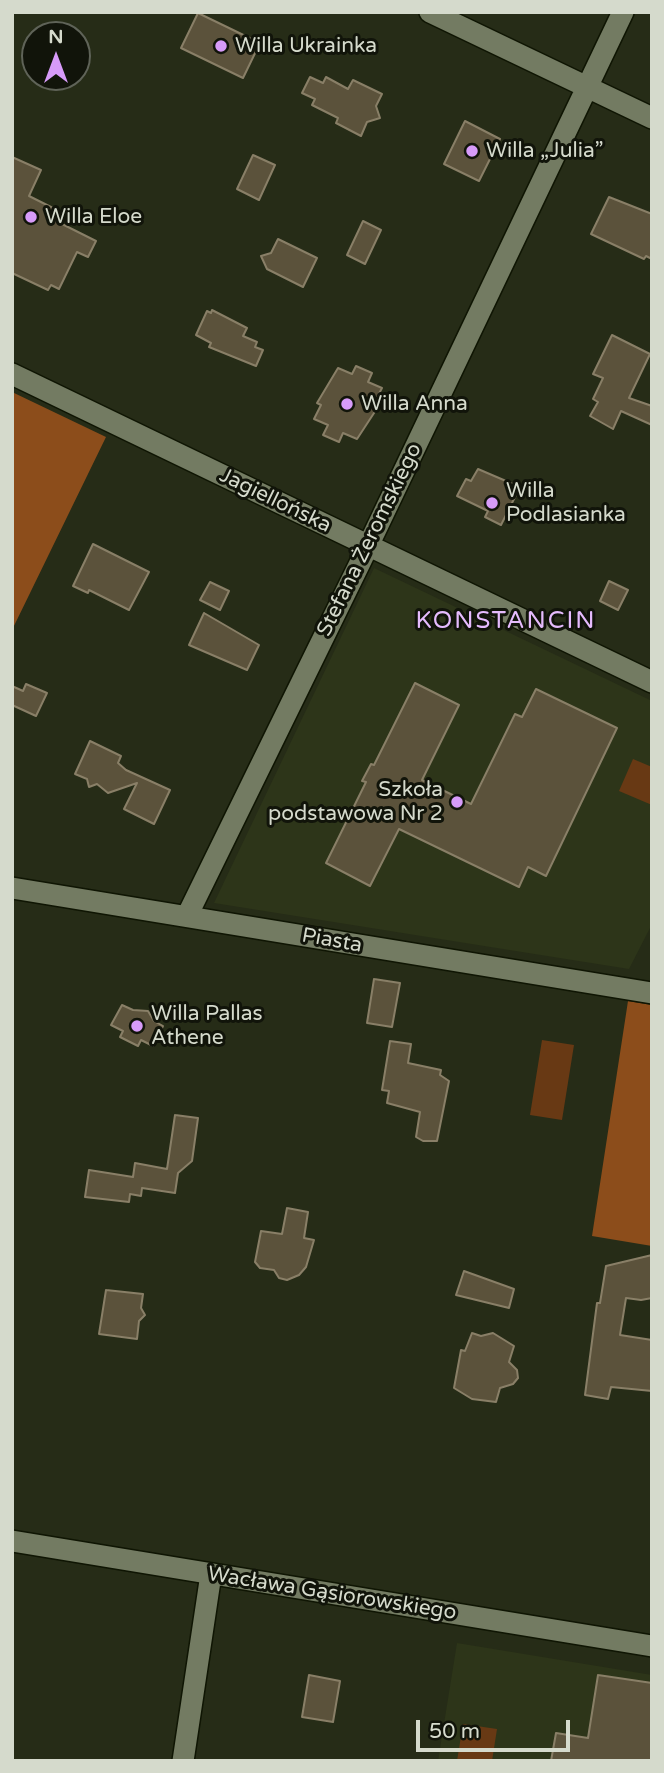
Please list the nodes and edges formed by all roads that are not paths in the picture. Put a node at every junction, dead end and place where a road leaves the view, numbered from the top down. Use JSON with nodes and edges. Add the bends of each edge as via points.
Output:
{"nodes":[{"id":1,"x":430,"y":12,"type":"edge"},
{"id":2,"x":623,"y":12,"type":"edge"},
{"id":3,"x":587,"y":87,"type":"junction"},
{"id":4,"x":652,"y":118,"type":"edge"},
{"id":5,"x":12,"y":374,"type":"edge"},
{"id":6,"x":368,"y":547,"type":"junction"},
{"id":7,"x":652,"y":682,"type":"edge"},
{"id":8,"x":12,"y":888,"type":"edge"},
{"id":9,"x":187,"y":916,"type":"junction"},
{"id":10,"x":652,"y":993,"type":"edge"},
{"id":11,"x":12,"y":1541,"type":"edge"},
{"id":12,"x":211,"y":1574,"type":"junction"},
{"id":13,"x":652,"y":1646,"type":"edge"},
{"id":14,"x":183,"y":1761,"type":"edge"}],
"edges":[{"from":1,"to":3,"type":"street"},
{"from":2,"to":3,"type":"street","name":"Stefana Żeromskiego"},
{"from":3,"to":4,"type":"street"},
{"from":3,"to":6,"type":"street","name":"Stefana Żeromskiego"},
{"from":5,"to":6,"type":"street","name":"Jagiellońska"},
{"from":6,"to":7,"type":"street","name":"Jagiellońska"},
{"from":6,"to":9,"type":"street","name":"Stefana Żeromskiego"},
{"from":8,"to":9,"type":"street","name":"Piasta"},
{"from":9,"to":10,"type":"street","name":"Piasta"},
{"from":11,"to":12,"type":"street","name":"Wacława Gąsiorowskiego"},
{"from":12,"to":13,"type":"street","name":"Wacława Gąsiorowskiego"},
{"from":12,"to":14,"type":"street"}]}
